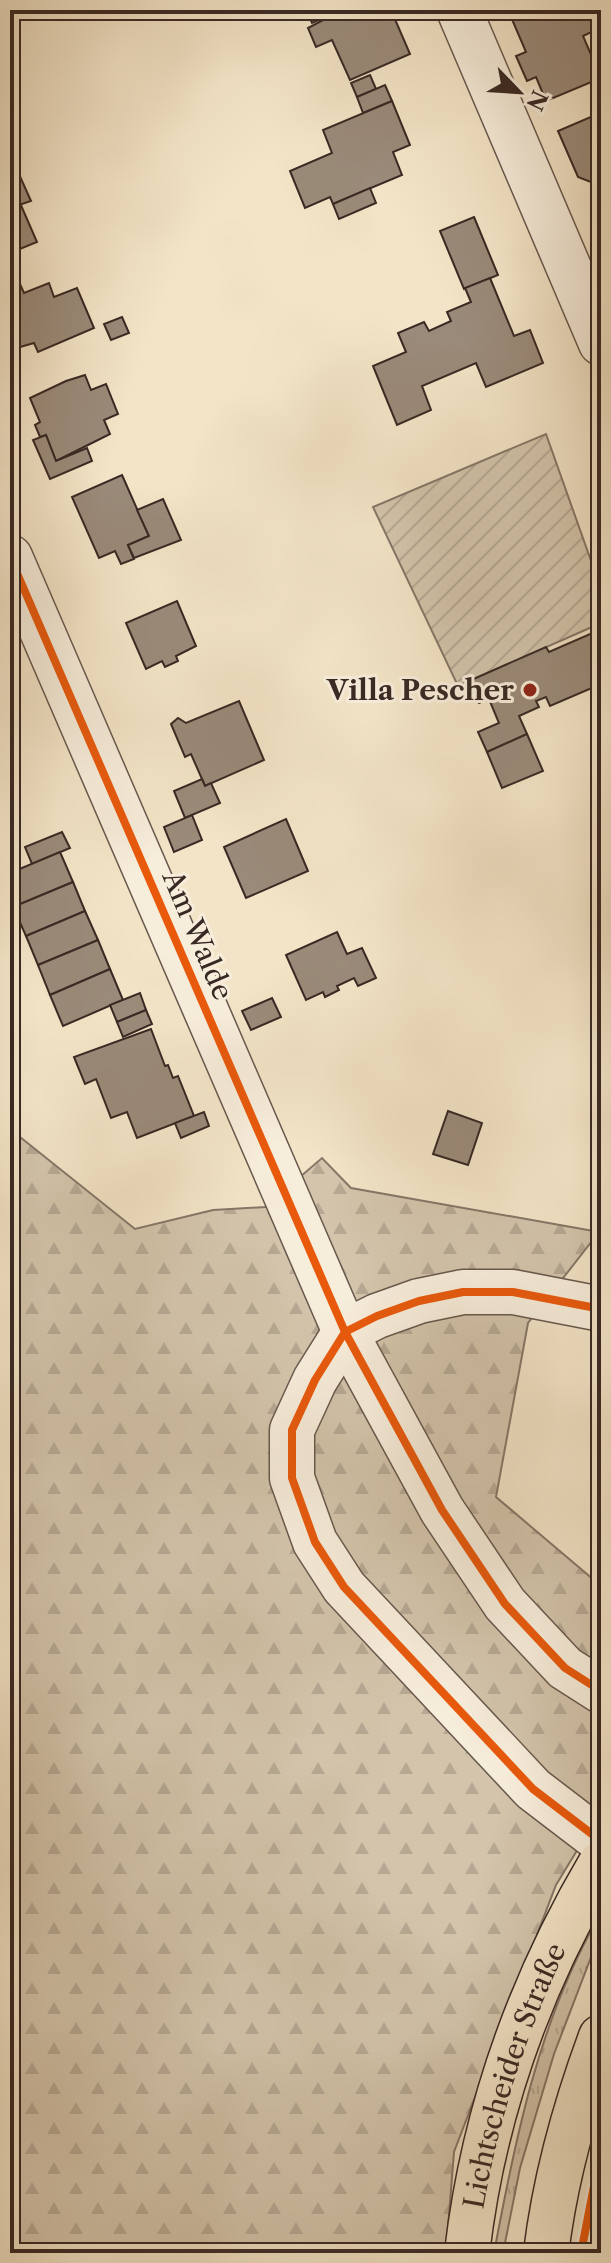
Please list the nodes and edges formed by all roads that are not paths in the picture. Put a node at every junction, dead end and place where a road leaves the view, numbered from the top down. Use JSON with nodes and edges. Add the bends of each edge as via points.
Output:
{"nodes":[{"id":1,"x":459,"y":10,"type":"edge"},
{"id":2,"x":601,"y":343,"type":"edge"},
{"id":3,"x":10,"y":557,"type":"edge"},
{"id":4,"x":601,"y":1309,"type":"edge"},
{"id":5,"x":345,"y":1332,"type":"junction"},
{"id":6,"x":601,"y":1691,"type":"edge"},
{"id":7,"x":601,"y":1841,"type":"edge"},
{"id":8,"x":601,"y":1863,"type":"edge"},
{"id":9,"x":601,"y":2037,"type":"edge"},
{"id":10,"x":467,"y":2253,"type":"edge"},
{"id":11,"x":546,"y":2253,"type":"edge"}],
"edges":[{"from":1,"to":2,"type":"street"},
{"from":3,"to":5,"type":"street","name":"Am Walde"},
{"from":4,"to":5,"type":"street","via":[[513,1292],[463,1292],[419,1301]]},
{"from":5,"to":6,"type":"street","name":"Am Walde","via":[[442,1510],[505,1604],[565,1668]]},
{"from":5,"to":7,"type":"street","via":[[292,1430],[292,1478],[315,1542],[344,1587],[533,1789]]},
{"from":8,"to":10,"type":"main road","name":"Lichtscheider Straße","via":[[544,1973],[515,2045],[486,2139]]},
{"from":9,"to":11,"type":"main road","via":[[561,2167]]}]}
